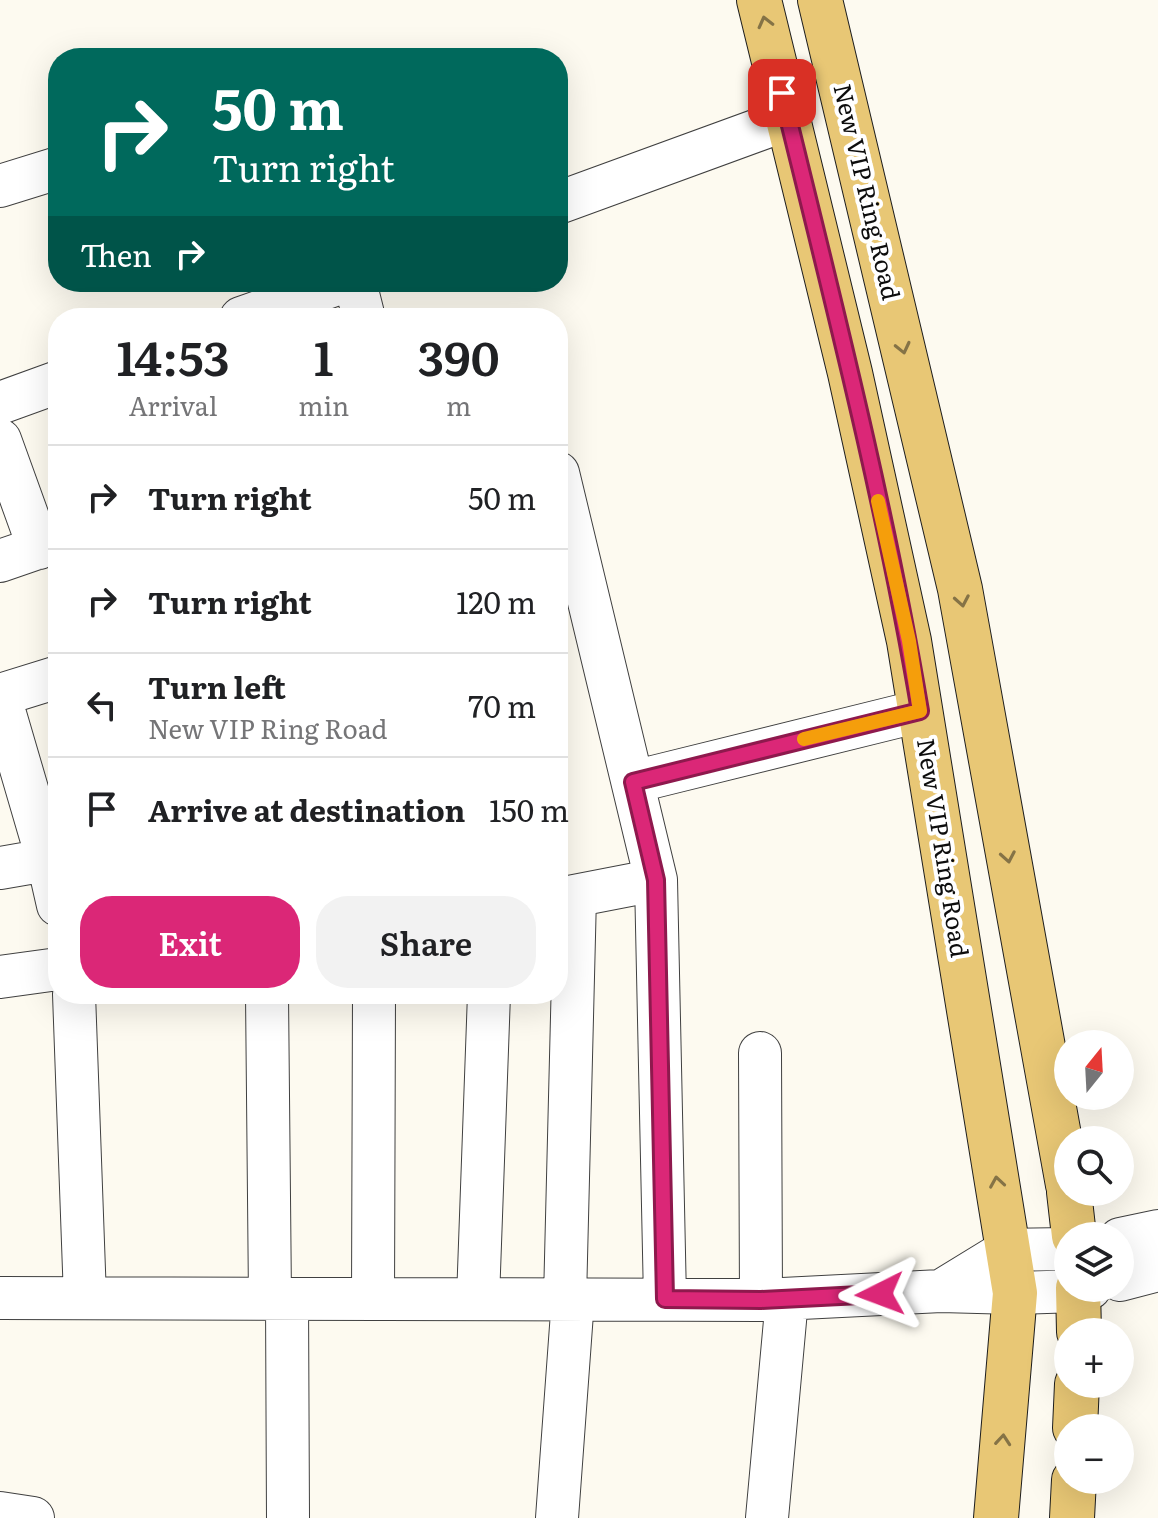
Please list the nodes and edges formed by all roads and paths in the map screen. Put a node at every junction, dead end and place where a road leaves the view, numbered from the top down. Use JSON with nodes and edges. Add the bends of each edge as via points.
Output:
{"nodes":[{"id":1,"x":759,"y":0,"type":"edge"},
{"id":2,"x":820,"y":0,"type":"edge"},
{"id":3,"x":788,"y":119,"type":"junction"},
{"id":4,"x":48,"y":171,"type":"edge"},
{"id":5,"x":0,"y":186,"type":"edge"},
{"id":6,"x":568,"y":199,"type":"edge"},
{"id":7,"x":315,"y":292,"type":"edge"},
{"id":8,"x":269,"y":308,"type":"edge"},
{"id":9,"x":48,"y":386,"type":"edge"},
{"id":10,"x":0,"y":403,"type":"edge"},
{"id":11,"x":0,"y":440,"type":"edge"},
{"id":12,"x":568,"y":514,"type":"edge"},
{"id":13,"x":48,"y":543,"type":"edge"},
{"id":14,"x":48,"y":545,"type":"edge"},
{"id":15,"x":0,"y":561,"type":"edge"},
{"id":16,"x":48,"y":680,"type":"edge"},
{"id":17,"x":0,"y":696,"type":"edge"},
{"id":18,"x":920,"y":711,"type":"junction"},
{"id":19,"x":633,"y":782,"type":"junction"},
{"id":20,"x":48,"y":844,"type":"edge"},
{"id":21,"x":48,"y":860,"type":"edge"},
{"id":22,"x":0,"y":868,"type":"edge"},
{"id":23,"x":656,"y":880,"type":"junction"},
{"id":24,"x":568,"y":897,"type":"edge"},
{"id":25,"x":48,"y":970,"type":"edge"},
{"id":26,"x":0,"y":977,"type":"edge"},
{"id":27,"x":74,"y":1004,"type":"edge"},
{"id":28,"x":267,"y":1004,"type":"edge"},
{"id":29,"x":374,"y":1004,"type":"edge"},
{"id":30,"x":489,"y":1004,"type":"edge"},
{"id":31,"x":567,"y":1004,"type":"edge"},
{"id":32,"x":760,"y":1053,"type":"dead end"},
{"id":33,"x":1057,"y":1126,"type":"edge"},
{"id":34,"x":1158,"y":1231,"type":"edge"},
{"id":35,"x":1134,"y":1236,"type":"edge"},
{"id":36,"x":1054,"y":1249,"type":"edge"},
{"id":37,"x":1008,"y":1250,"type":"junction"},
{"id":38,"x":1158,"y":1270,"type":"edge"},
{"id":39,"x":1134,"y":1276,"type":"edge"},
{"id":40,"x":941,"y":1291,"type":"junction"},
{"id":41,"x":1015,"y":1293,"type":"junction"},
{"id":42,"x":1054,"y":1297,"type":"edge"},
{"id":43,"x":0,"y":1298,"type":"edge"},
{"id":44,"x":85,"y":1298,"type":"junction"},
{"id":45,"x":279,"y":1299,"type":"junction"},
{"id":46,"x":373,"y":1299,"type":"junction"},
{"id":47,"x":478,"y":1299,"type":"junction"},
{"id":48,"x":569,"y":1299,"type":"junction"},
{"id":49,"x":665,"y":1299,"type":"junction"},
{"id":50,"x":774,"y":1299,"type":"junction"},
{"id":51,"x":1073,"y":1494,"type":"edge"},
{"id":52,"x":0,"y":1513,"type":"edge"},
{"id":53,"x":33,"y":1518,"type":"edge"},
{"id":54,"x":288,"y":1518,"type":"edge"},
{"id":55,"x":557,"y":1518,"type":"edge"},
{"id":56,"x":767,"y":1518,"type":"edge"},
{"id":57,"x":996,"y":1518,"type":"edge"},
{"id":58,"x":1072,"y":1518,"type":"edge"}],
"edges":[{"from":3,"to":1,"type":"main road","name":"New VIP Ring Road","one_way":true},
{"from":2,"to":33,"type":"main road","name":"New VIP Ring Road","one_way":true,"via":[[960,589]]},
{"from":3,"to":6,"type":"street"},
{"from":3,"to":18,"type":"main road","name":"New VIP Ring Road","via":[[850,373]]},
{"from":4,"to":5,"type":"street"},
{"from":7,"to":8,"type":"street"},
{"from":9,"to":10,"type":"street"},
{"from":11,"to":13,"type":"street"},
{"from":12,"to":19,"type":"street"},
{"from":14,"to":15,"type":"street"},
{"from":16,"to":17,"type":"street"},
{"from":17,"to":20,"type":"street"},
{"from":18,"to":19,"type":"street"},
{"from":37,"to":18,"type":"main road","name":"New VIP Ring Road","one_way":true},
{"from":19,"to":23,"type":"street"},
{"from":21,"to":22,"type":"street"},
{"from":23,"to":24,"type":"street"},
{"from":23,"to":49,"type":"street"},
{"from":25,"to":26,"type":"street"},
{"from":27,"to":44,"type":"street"},
{"from":28,"to":45,"type":"street"},
{"from":29,"to":46,"type":"street"},
{"from":30,"to":47,"type":"street"},
{"from":31,"to":48,"type":"street"},
{"from":32,"to":50,"type":"street"},
{"from":34,"to":35,"type":"street"},
{"from":36,"to":37,"type":"street"},
{"from":37,"to":40,"type":"street"},
{"from":37,"to":41,"type":"main road","name":"New VIP Ring Road"},
{"from":38,"to":39,"type":"street"},
{"from":40,"to":41,"type":"street"},
{"from":40,"to":50,"type":"street"},
{"from":41,"to":42,"type":"street"},
{"from":57,"to":41,"type":"main road","name":"New VIP Ring Road","one_way":true},
{"from":43,"to":44,"type":"street"},
{"from":44,"to":45,"type":"street"},
{"from":45,"to":46,"type":"street"},
{"from":45,"to":54,"type":"street"},
{"from":46,"to":47,"type":"street"},
{"from":47,"to":48,"type":"street"},
{"from":48,"to":49,"type":"street"},
{"from":48,"to":55,"type":"street"},
{"from":49,"to":50,"type":"street"},
{"from":50,"to":56,"type":"street"},
{"from":51,"to":58,"type":"main road"},
{"from":52,"to":53,"type":"street"}]}
